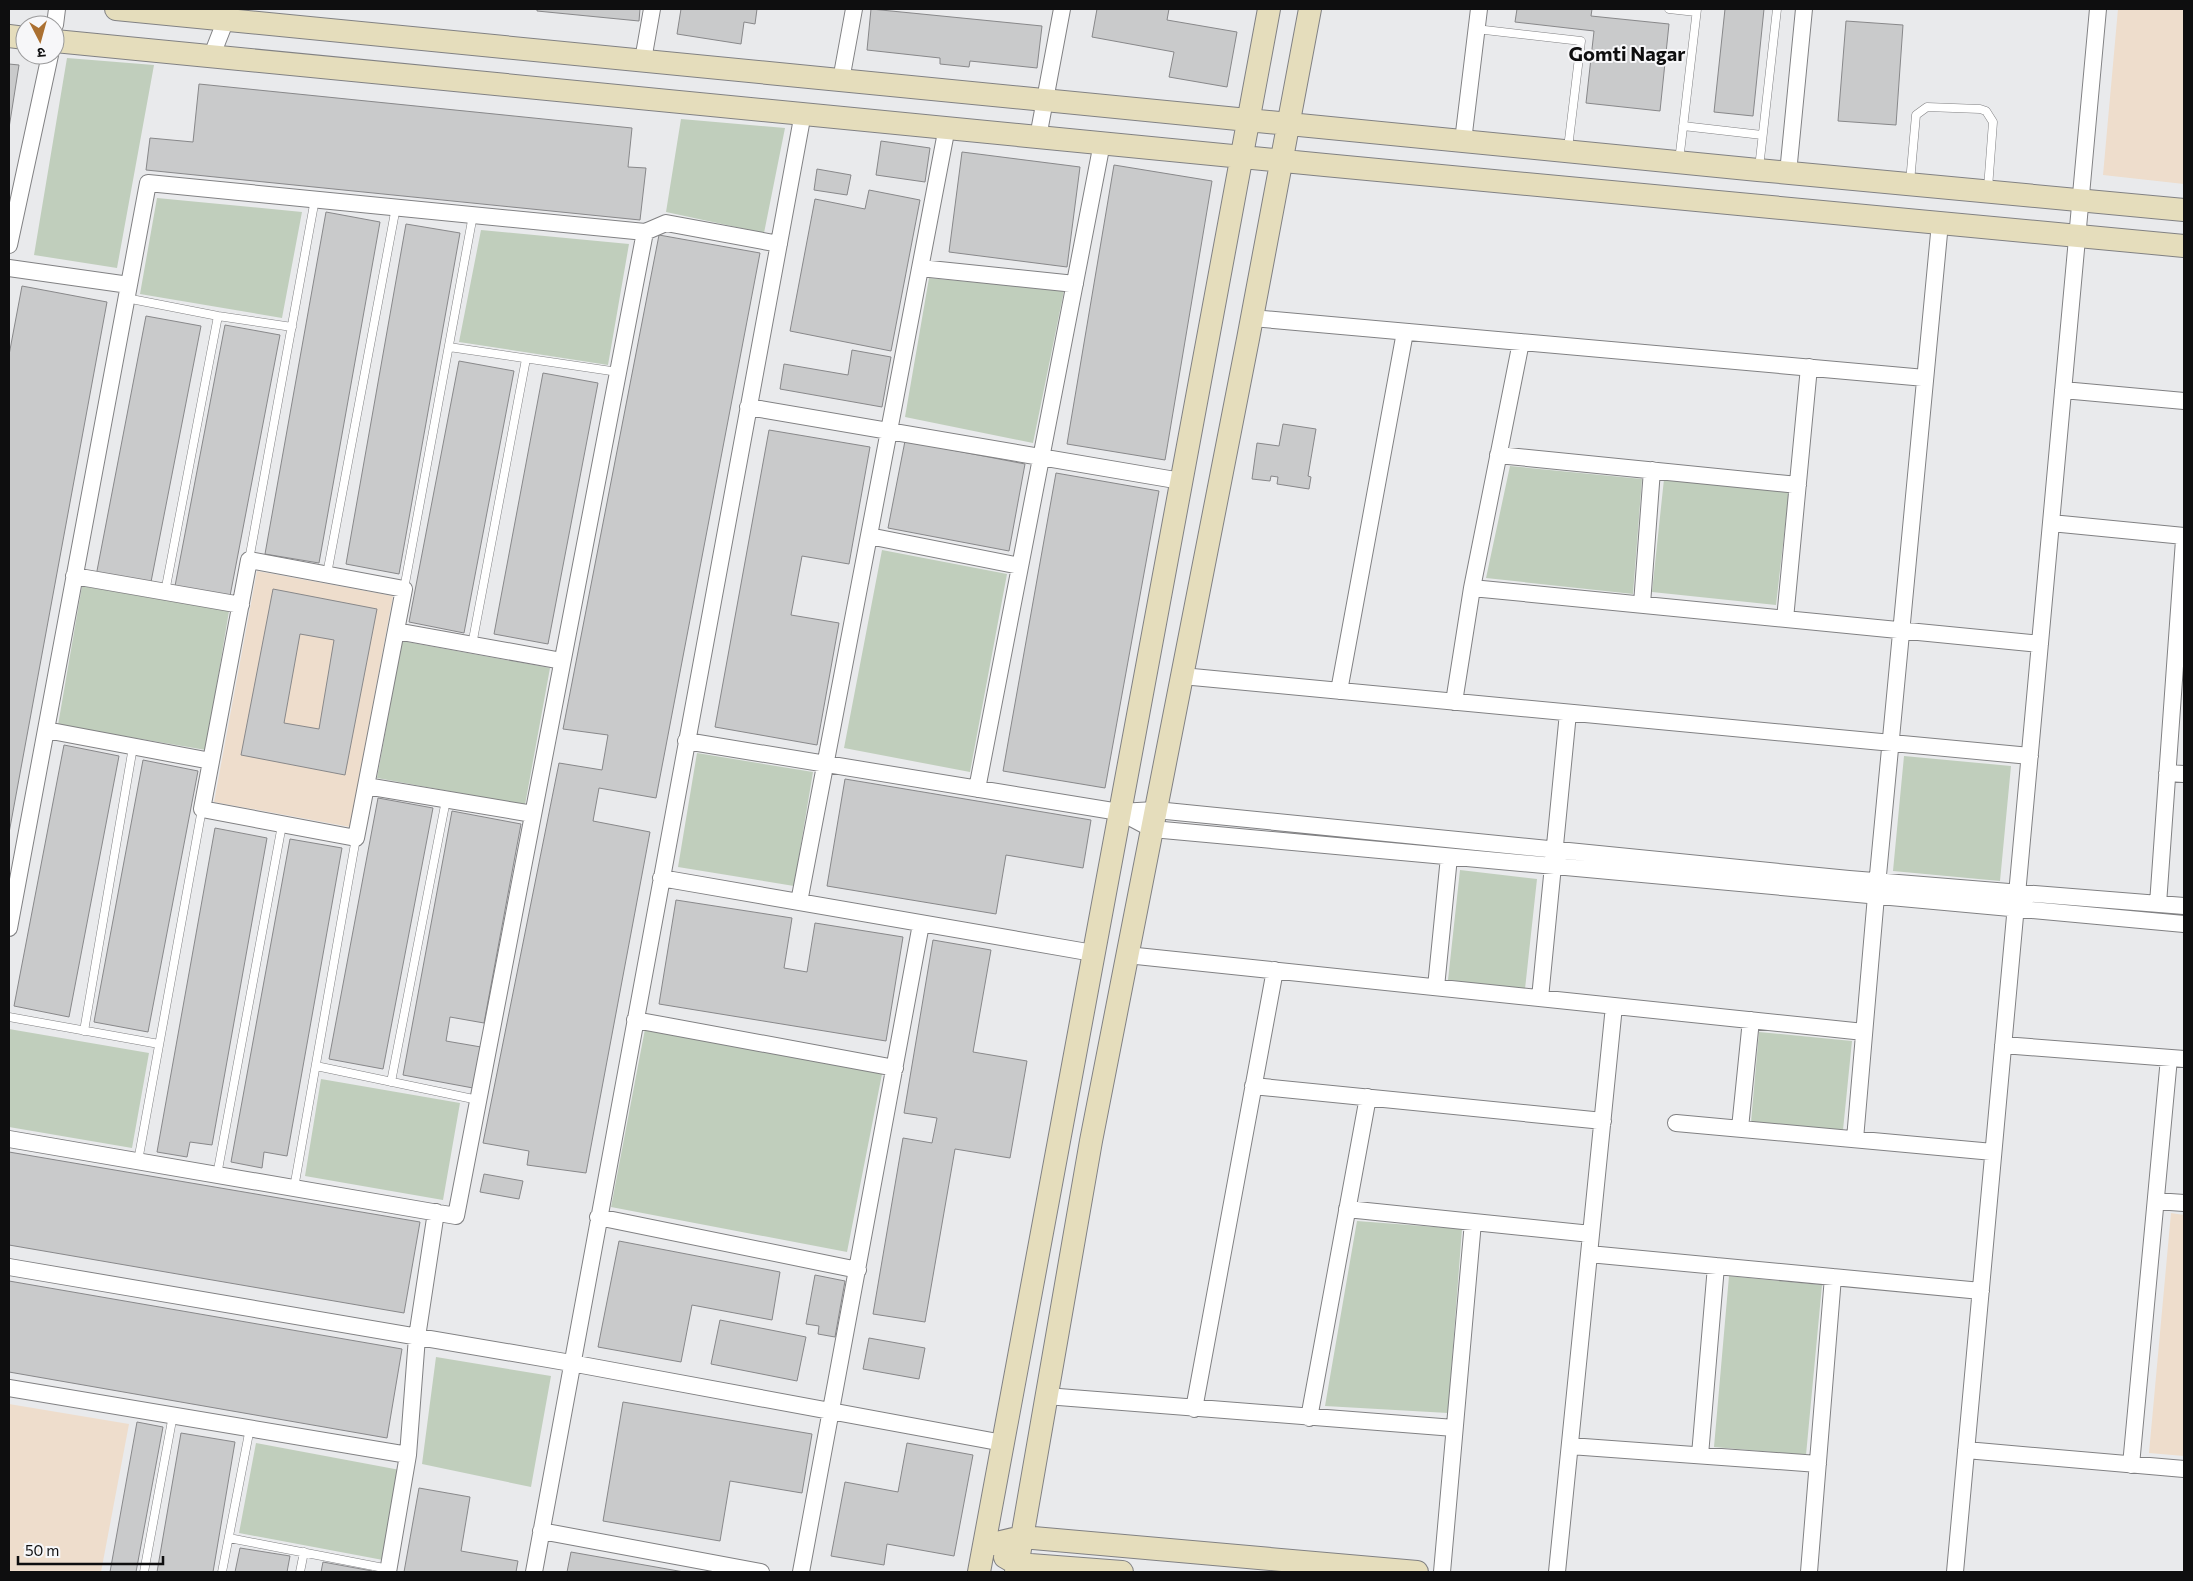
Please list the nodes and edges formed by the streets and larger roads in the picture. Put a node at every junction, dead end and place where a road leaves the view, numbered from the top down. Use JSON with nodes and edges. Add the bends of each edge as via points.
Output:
{"nodes":[{"id":1,"x":116,"y":9,"type":"edge"},
{"id":2,"x":652,"y":9,"type":"edge"},
{"id":3,"x":854,"y":9,"type":"edge"},
{"id":4,"x":1062,"y":9,"type":"edge"},
{"id":5,"x":1269,"y":9,"type":"edge"},
{"id":6,"x":1310,"y":9,"type":"edge"},
{"id":7,"x":1479,"y":9,"type":"edge"},
{"id":8,"x":1804,"y":9,"type":"edge"},
{"id":9,"x":2098,"y":9,"type":"edge"},
{"id":10,"x":218,"y":14,"type":"edge"},
{"id":11,"x":65,"y":42,"type":"edge"},
{"id":12,"x":212,"y":55,"type":"junction"},
{"id":13,"x":643,"y":60,"type":"junction"},
{"id":14,"x":48,"y":65,"type":"edge"},
{"id":15,"x":841,"y":80,"type":"junction"},
{"id":16,"x":1045,"y":100,"type":"junction"},
{"id":17,"x":803,"y":113,"type":"junction"},
{"id":18,"x":1248,"y":120,"type":"junction"},
{"id":19,"x":1289,"y":124,"type":"junction"},
{"id":20,"x":947,"y":127,"type":"junction"},
{"id":21,"x":1038,"y":136,"type":"junction"},
{"id":22,"x":1463,"y":141,"type":"junction"},
{"id":23,"x":1102,"y":143,"type":"junction"},
{"id":24,"x":1242,"y":157,"type":"junction"},
{"id":25,"x":1282,"y":161,"type":"junction"},
{"id":26,"x":1788,"y":173,"type":"junction"},
{"id":27,"x":2081,"y":200,"type":"junction"},
{"id":28,"x":2184,"y":210,"type":"edge"},
{"id":29,"x":1940,"y":223,"type":"junction"},
{"id":30,"x":645,"y":232,"type":"junction"},
{"id":31,"x":2077,"y":236,"type":"junction"},
{"id":32,"x":779,"y":244,"type":"junction"},
{"id":33,"x":9,"y":245,"type":"edge"},
{"id":34,"x":2184,"y":246,"type":"edge"},
{"id":35,"x":9,"y":268,"type":"edge"},
{"id":36,"x":920,"y":268,"type":"junction"},
{"id":37,"x":1075,"y":284,"type":"junction"},
{"id":38,"x":127,"y":292,"type":"junction"},
{"id":39,"x":1252,"y":318,"type":"junction"},
{"id":40,"x":1405,"y":332,"type":"junction"},
{"id":41,"x":1521,"y":342,"type":"junction"},
{"id":42,"x":1809,"y":367,"type":"junction"},
{"id":43,"x":1925,"y":378,"type":"junction"},
{"id":44,"x":2063,"y":390,"type":"junction"},
{"id":45,"x":2184,"y":402,"type":"edge"},
{"id":46,"x":748,"y":407,"type":"junction"},
{"id":47,"x":889,"y":431,"type":"junction"},
{"id":48,"x":1498,"y":455,"type":"junction"},
{"id":49,"x":1041,"y":457,"type":"junction"},
{"id":50,"x":1652,"y":470,"type":"junction"},
{"id":51,"x":1180,"y":480,"type":"junction"},
{"id":52,"x":1798,"y":485,"type":"junction"},
{"id":53,"x":2051,"y":523,"type":"junction"},
{"id":54,"x":869,"y":536,"type":"junction"},
{"id":55,"x":2184,"y":538,"type":"edge"},
{"id":56,"x":1020,"y":566,"type":"junction"},
{"id":57,"x":74,"y":576,"type":"junction"},
{"id":58,"x":1472,"y":588,"type":"junction"},
{"id":59,"x":1642,"y":604,"type":"junction"},
{"id":60,"x":241,"y":605,"type":"junction"},
{"id":61,"x":1785,"y":619,"type":"junction"},
{"id":62,"x":1901,"y":630,"type":"junction"},
{"id":63,"x":396,"y":631,"type":"junction"},
{"id":64,"x":2040,"y":644,"type":"junction"},
{"id":65,"x":562,"y":661,"type":"junction"},
{"id":66,"x":1182,"y":676,"type":"junction"},
{"id":67,"x":1339,"y":691,"type":"junction"},
{"id":68,"x":1454,"y":702,"type":"junction"},
{"id":69,"x":1568,"y":713,"type":"junction"},
{"id":70,"x":46,"y":730,"type":"junction"},
{"id":71,"x":686,"y":741,"type":"junction"},
{"id":72,"x":1891,"y":743,"type":"junction"},
{"id":73,"x":2030,"y":756,"type":"junction"},
{"id":74,"x":211,"y":761,"type":"junction"},
{"id":75,"x":825,"y":764,"type":"junction"},
{"id":76,"x":2168,"y":773,"type":"junction"},
{"id":77,"x":2184,"y":774,"type":"edge"},
{"id":78,"x":366,"y":786,"type":"junction"},
{"id":79,"x":977,"y":789,"type":"junction"},
{"id":80,"x":1119,"y":812,"type":"junction"},
{"id":81,"x":533,"y":814,"type":"junction"},
{"id":82,"x":1154,"y":820,"type":"junction"},
{"id":83,"x":1449,"y":857,"type":"junction"},
{"id":84,"x":1552,"y":858,"type":"junction"},
{"id":85,"x":661,"y":878,"type":"junction"},
{"id":86,"x":1876,"y":888,"type":"junction"},
{"id":87,"x":2016,"y":900,"type":"junction"},
{"id":88,"x":799,"y":902,"type":"junction"},
{"id":89,"x":2158,"y":904,"type":"junction"},
{"id":90,"x":2184,"y":906,"type":"edge"},
{"id":91,"x":921,"y":924,"type":"junction"},
{"id":92,"x":2184,"y":924,"type":"edge"},
{"id":93,"x":9,"y":928,"type":"edge"},
{"id":94,"x":1093,"y":953,"type":"junction"},
{"id":95,"x":1127,"y":955,"type":"junction"},
{"id":96,"x":1275,"y":970,"type":"junction"},
{"id":97,"x":1436,"y":987,"type":"junction"},
{"id":98,"x":1540,"y":998,"type":"junction"},
{"id":99,"x":1614,"y":1006,"type":"junction"},
{"id":100,"x":635,"y":1020,"type":"junction"},
{"id":101,"x":1751,"y":1020,"type":"junction"},
{"id":102,"x":1864,"y":1032,"type":"junction"},
{"id":103,"x":2003,"y":1045,"type":"junction"},
{"id":104,"x":2177,"y":1058,"type":"edge"},
{"id":105,"x":894,"y":1068,"type":"junction"},
{"id":106,"x":1253,"y":1086,"type":"junction"},
{"id":107,"x":1368,"y":1097,"type":"junction"},
{"id":108,"x":1602,"y":1121,"type":"junction"},
{"id":109,"x":1676,"y":1123,"type":"dead end"},
{"id":110,"x":1740,"y":1128,"type":"junction"},
{"id":111,"x":9,"y":1139,"type":"edge"},
{"id":112,"x":1855,"y":1139,"type":"junction"},
{"id":113,"x":1993,"y":1152,"type":"junction"},
{"id":114,"x":2156,"y":1201,"type":"junction"},
{"id":115,"x":2184,"y":1203,"type":"edge"},
{"id":116,"x":1347,"y":1209,"type":"junction"},
{"id":117,"x":436,"y":1212,"type":"junction"},
{"id":118,"x":598,"y":1217,"type":"junction"},
{"id":119,"x":1473,"y":1222,"type":"junction"},
{"id":120,"x":1591,"y":1234,"type":"junction"},
{"id":121,"x":1589,"y":1254,"type":"junction"},
{"id":122,"x":1716,"y":1266,"type":"junction"},
{"id":123,"x":9,"y":1267,"type":"edge"},
{"id":124,"x":858,"y":1270,"type":"junction"},
{"id":125,"x":1833,"y":1277,"type":"junction"},
{"id":126,"x":1981,"y":1291,"type":"junction"},
{"id":127,"x":417,"y":1337,"type":"junction"},
{"id":128,"x":571,"y":1363,"type":"junction"},
{"id":129,"x":9,"y":1388,"type":"edge"},
{"id":130,"x":1046,"y":1396,"type":"junction"},
{"id":131,"x":1194,"y":1409,"type":"junction"},
{"id":132,"x":832,"y":1411,"type":"junction"},
{"id":133,"x":1309,"y":1418,"type":"junction"},
{"id":134,"x":1454,"y":1428,"type":"junction"},
{"id":135,"x":1003,"y":1443,"type":"junction"},
{"id":136,"x":1570,"y":1446,"type":"junction"},
{"id":137,"x":1966,"y":1450,"type":"junction"},
{"id":138,"x":408,"y":1455,"type":"junction"},
{"id":139,"x":1700,"y":1456,"type":"junction"},
{"id":140,"x":1818,"y":1464,"type":"junction"},
{"id":141,"x":2131,"y":1465,"type":"junction"},
{"id":142,"x":2184,"y":1469,"type":"edge"},
{"id":143,"x":541,"y":1531,"type":"junction"},
{"id":144,"x":1022,"y":1537,"type":"junction"},
{"id":145,"x":984,"y":1546,"type":"junction"},
{"id":146,"x":706,"y":1567,"type":"edge"},
{"id":147,"x":1016,"y":1568,"type":"edge"},
{"id":148,"x":388,"y":1570,"type":"edge"},
{"id":149,"x":534,"y":1572,"type":"edge"},
{"id":150,"x":761,"y":1572,"type":"edge"},
{"id":151,"x":801,"y":1572,"type":"edge"},
{"id":152,"x":979,"y":1572,"type":"edge"},
{"id":153,"x":1122,"y":1572,"type":"edge"},
{"id":154,"x":1417,"y":1572,"type":"edge"},
{"id":155,"x":1442,"y":1572,"type":"edge"},
{"id":156,"x":1557,"y":1572,"type":"edge"},
{"id":157,"x":1809,"y":1572,"type":"edge"},
{"id":158,"x":1955,"y":1572,"type":"edge"}],
"edges":[{"from":1,"to":10,"type":"street"},
{"from":2,"to":13,"type":"street"},
{"from":3,"to":15,"type":"street"},
{"from":4,"to":16,"type":"street"},
{"from":5,"to":18,"type":"street"},
{"from":6,"to":19,"type":"street"},
{"from":7,"to":22,"type":"street"},
{"from":8,"to":26,"type":"street"},
{"from":9,"to":27,"type":"street"},
{"from":10,"to":12,"type":"street"},
{"from":10,"to":13,"type":"street"},
{"from":11,"to":12,"type":"street"},
{"from":12,"to":17,"type":"street"},
{"from":13,"to":15,"type":"street"},
{"from":14,"to":33,"type":"street"},
{"from":15,"to":16,"type":"street"},
{"from":16,"to":18,"type":"street"},
{"from":16,"to":21,"type":"street"},
{"from":17,"to":20,"type":"street"},
{"from":17,"to":32,"type":"street"},
{"from":18,"to":19,"type":"street"},
{"from":18,"to":24,"type":"street"},
{"from":19,"to":22,"type":"street"},
{"from":19,"to":25,"type":"street"},
{"from":20,"to":21,"type":"street"},
{"from":20,"to":36,"type":"street"},
{"from":21,"to":23,"type":"street"},
{"from":22,"to":26,"type":"street"},
{"from":23,"to":24,"type":"street"},
{"from":23,"to":37,"type":"street"},
{"from":24,"to":25,"type":"street"},
{"from":24,"to":51,"type":"street"},
{"from":25,"to":29,"type":"street"},
{"from":25,"to":39,"type":"street"},
{"from":26,"to":27,"type":"street"},
{"from":27,"to":28,"type":"street"},
{"from":27,"to":31,"type":"street"},
{"from":29,"to":31,"type":"street"},
{"from":29,"to":43,"type":"street"},
{"from":30,"to":32,"type":"street","via":[[666,223]]},
{"from":30,"to":38,"type":"street","via":[[148,183]]},
{"from":30,"to":65,"type":"street"},
{"from":31,"to":34,"type":"street"},
{"from":31,"to":44,"type":"street"},
{"from":32,"to":46,"type":"street"},
{"from":35,"to":38,"type":"street"},
{"from":36,"to":37,"type":"street"},
{"from":36,"to":47,"type":"street"},
{"from":37,"to":49,"type":"street"},
{"from":38,"to":57,"type":"street"},
{"from":39,"to":40,"type":"street"},
{"from":39,"to":66,"type":"street"},
{"from":40,"to":41,"type":"street"},
{"from":40,"to":67,"type":"street"},
{"from":41,"to":42,"type":"street"},
{"from":41,"to":48,"type":"street"},
{"from":42,"to":43,"type":"street"},
{"from":42,"to":52,"type":"street"},
{"from":43,"to":62,"type":"street"},
{"from":44,"to":45,"type":"street"},
{"from":44,"to":53,"type":"street"},
{"from":46,"to":47,"type":"street"},
{"from":46,"to":71,"type":"street"},
{"from":47,"to":49,"type":"street"},
{"from":47,"to":54,"type":"street"},
{"from":48,"to":50,"type":"street"},
{"from":48,"to":58,"type":"street"},
{"from":49,"to":51,"type":"street"},
{"from":49,"to":56,"type":"street"},
{"from":50,"to":52,"type":"street"},
{"from":50,"to":59,"type":"street"},
{"from":51,"to":80,"type":"street"},
{"from":52,"to":61,"type":"street"},
{"from":53,"to":55,"type":"street"},
{"from":53,"to":64,"type":"street"},
{"from":54,"to":56,"type":"street"},
{"from":54,"to":75,"type":"street"},
{"from":55,"to":76,"type":"street"},
{"from":56,"to":79,"type":"street"},
{"from":57,"to":60,"type":"street"},
{"from":57,"to":70,"type":"street"},
{"from":58,"to":59,"type":"street"},
{"from":58,"to":68,"type":"street"},
{"from":59,"to":61,"type":"street"},
{"from":60,"to":63,"type":"street","via":[[250,560],[404,589]]},
{"from":60,"to":74,"type":"street"},
{"from":61,"to":62,"type":"street"},
{"from":62,"to":64,"type":"street"},
{"from":62,"to":72,"type":"street"},
{"from":63,"to":65,"type":"street"},
{"from":63,"to":78,"type":"street"},
{"from":64,"to":73,"type":"street"},
{"from":65,"to":81,"type":"street"},
{"from":66,"to":67,"type":"street"},
{"from":66,"to":82,"type":"street"},
{"from":67,"to":68,"type":"street"},
{"from":68,"to":69,"type":"street"},
{"from":69,"to":72,"type":"street"},
{"from":69,"to":84,"type":"street"},
{"from":70,"to":74,"type":"street"},
{"from":70,"to":93,"type":"street"},
{"from":71,"to":75,"type":"street"},
{"from":71,"to":85,"type":"street"},
{"from":72,"to":73,"type":"street"},
{"from":72,"to":86,"type":"street"},
{"from":73,"to":87,"type":"street"},
{"from":74,"to":78,"type":"street","via":[[202,809],[356,838]]},
{"from":75,"to":79,"type":"street"},
{"from":75,"to":88,"type":"street"},
{"from":76,"to":77,"type":"street"},
{"from":76,"to":89,"type":"street"},
{"from":78,"to":81,"type":"street"},
{"from":79,"to":80,"type":"street"},
{"from":80,"to":82,"type":"street"},
{"from":80,"to":94,"type":"street"},
{"from":81,"to":117,"type":"street","via":[[456,1216]]},
{"from":82,"to":83,"type":"street"},
{"from":82,"to":84,"type":"street"},
{"from":82,"to":95,"type":"street"},
{"from":83,"to":84,"type":"street"},
{"from":83,"to":97,"type":"street"},
{"from":84,"to":86,"type":"street"},
{"from":84,"to":98,"type":"street"},
{"from":85,"to":88,"type":"street"},
{"from":85,"to":100,"type":"street"},
{"from":86,"to":87,"type":"street"},
{"from":86,"to":102,"type":"street"},
{"from":87,"to":89,"type":"street"},
{"from":87,"to":92,"type":"street"},
{"from":87,"to":103,"type":"street"},
{"from":88,"to":91,"type":"street"},
{"from":89,"to":90,"type":"street"},
{"from":91,"to":94,"type":"street"},
{"from":91,"to":105,"type":"street"},
{"from":94,"to":135,"type":"street"},
{"from":95,"to":96,"type":"street"},
{"from":95,"to":130,"type":"street"},
{"from":96,"to":97,"type":"street"},
{"from":96,"to":106,"type":"street"},
{"from":97,"to":98,"type":"street"},
{"from":98,"to":99,"type":"street"},
{"from":99,"to":101,"type":"street"},
{"from":99,"to":108,"type":"street"},
{"from":100,"to":105,"type":"street"},
{"from":100,"to":118,"type":"street"},
{"from":101,"to":102,"type":"street"},
{"from":101,"to":110,"type":"street"},
{"from":102,"to":112,"type":"street"},
{"from":103,"to":104,"type":"street"},
{"from":103,"to":113,"type":"street"},
{"from":104,"to":114,"type":"street"},
{"from":105,"to":124,"type":"street"},
{"from":106,"to":107,"type":"street"},
{"from":106,"to":131,"type":"street"},
{"from":107,"to":108,"type":"street"},
{"from":107,"to":116,"type":"street"},
{"from":108,"to":120,"type":"street"},
{"from":109,"to":110,"type":"street"},
{"from":110,"to":112,"type":"street"},
{"from":111,"to":117,"type":"street"},
{"from":112,"to":113,"type":"street"},
{"from":113,"to":126,"type":"street"},
{"from":114,"to":115,"type":"street"},
{"from":114,"to":141,"type":"street"},
{"from":116,"to":119,"type":"street"},
{"from":116,"to":133,"type":"street"},
{"from":117,"to":127,"type":"street"},
{"from":118,"to":124,"type":"street"},
{"from":118,"to":128,"type":"street"},
{"from":119,"to":120,"type":"street"},
{"from":119,"to":134,"type":"street"},
{"from":120,"to":121,"type":"street"},
{"from":121,"to":122,"type":"street"},
{"from":121,"to":136,"type":"street"},
{"from":122,"to":125,"type":"street"},
{"from":122,"to":139,"type":"street"},
{"from":123,"to":127,"type":"street"},
{"from":124,"to":132,"type":"street"},
{"from":125,"to":126,"type":"street"},
{"from":125,"to":140,"type":"street"},
{"from":126,"to":137,"type":"street"},
{"from":127,"to":128,"type":"street"},
{"from":127,"to":138,"type":"street"},
{"from":128,"to":132,"type":"street"},
{"from":128,"to":143,"type":"street"},
{"from":129,"to":138,"type":"street"},
{"from":130,"to":131,"type":"street"},
{"from":130,"to":144,"type":"street"},
{"from":131,"to":133,"type":"street"},
{"from":132,"to":135,"type":"street"},
{"from":132,"to":151,"type":"street"},
{"from":133,"to":134,"type":"street"},
{"from":134,"to":155,"type":"street"},
{"from":135,"to":145,"type":"street"},
{"from":136,"to":139,"type":"street"},
{"from":136,"to":156,"type":"street"},
{"from":137,"to":141,"type":"street"},
{"from":137,"to":158,"type":"street"},
{"from":138,"to":148,"type":"street"},
{"from":139,"to":140,"type":"street"},
{"from":140,"to":157,"type":"street"},
{"from":141,"to":142,"type":"street"},
{"from":143,"to":146,"type":"street"},
{"from":143,"to":149,"type":"street"},
{"from":144,"to":145,"type":"street"},
{"from":144,"to":147,"type":"street"},
{"from":144,"to":154,"type":"street"},
{"from":145,"to":147,"type":"street"},
{"from":145,"to":152,"type":"street"},
{"from":146,"to":150,"type":"street"},
{"from":147,"to":153,"type":"street"}]}
